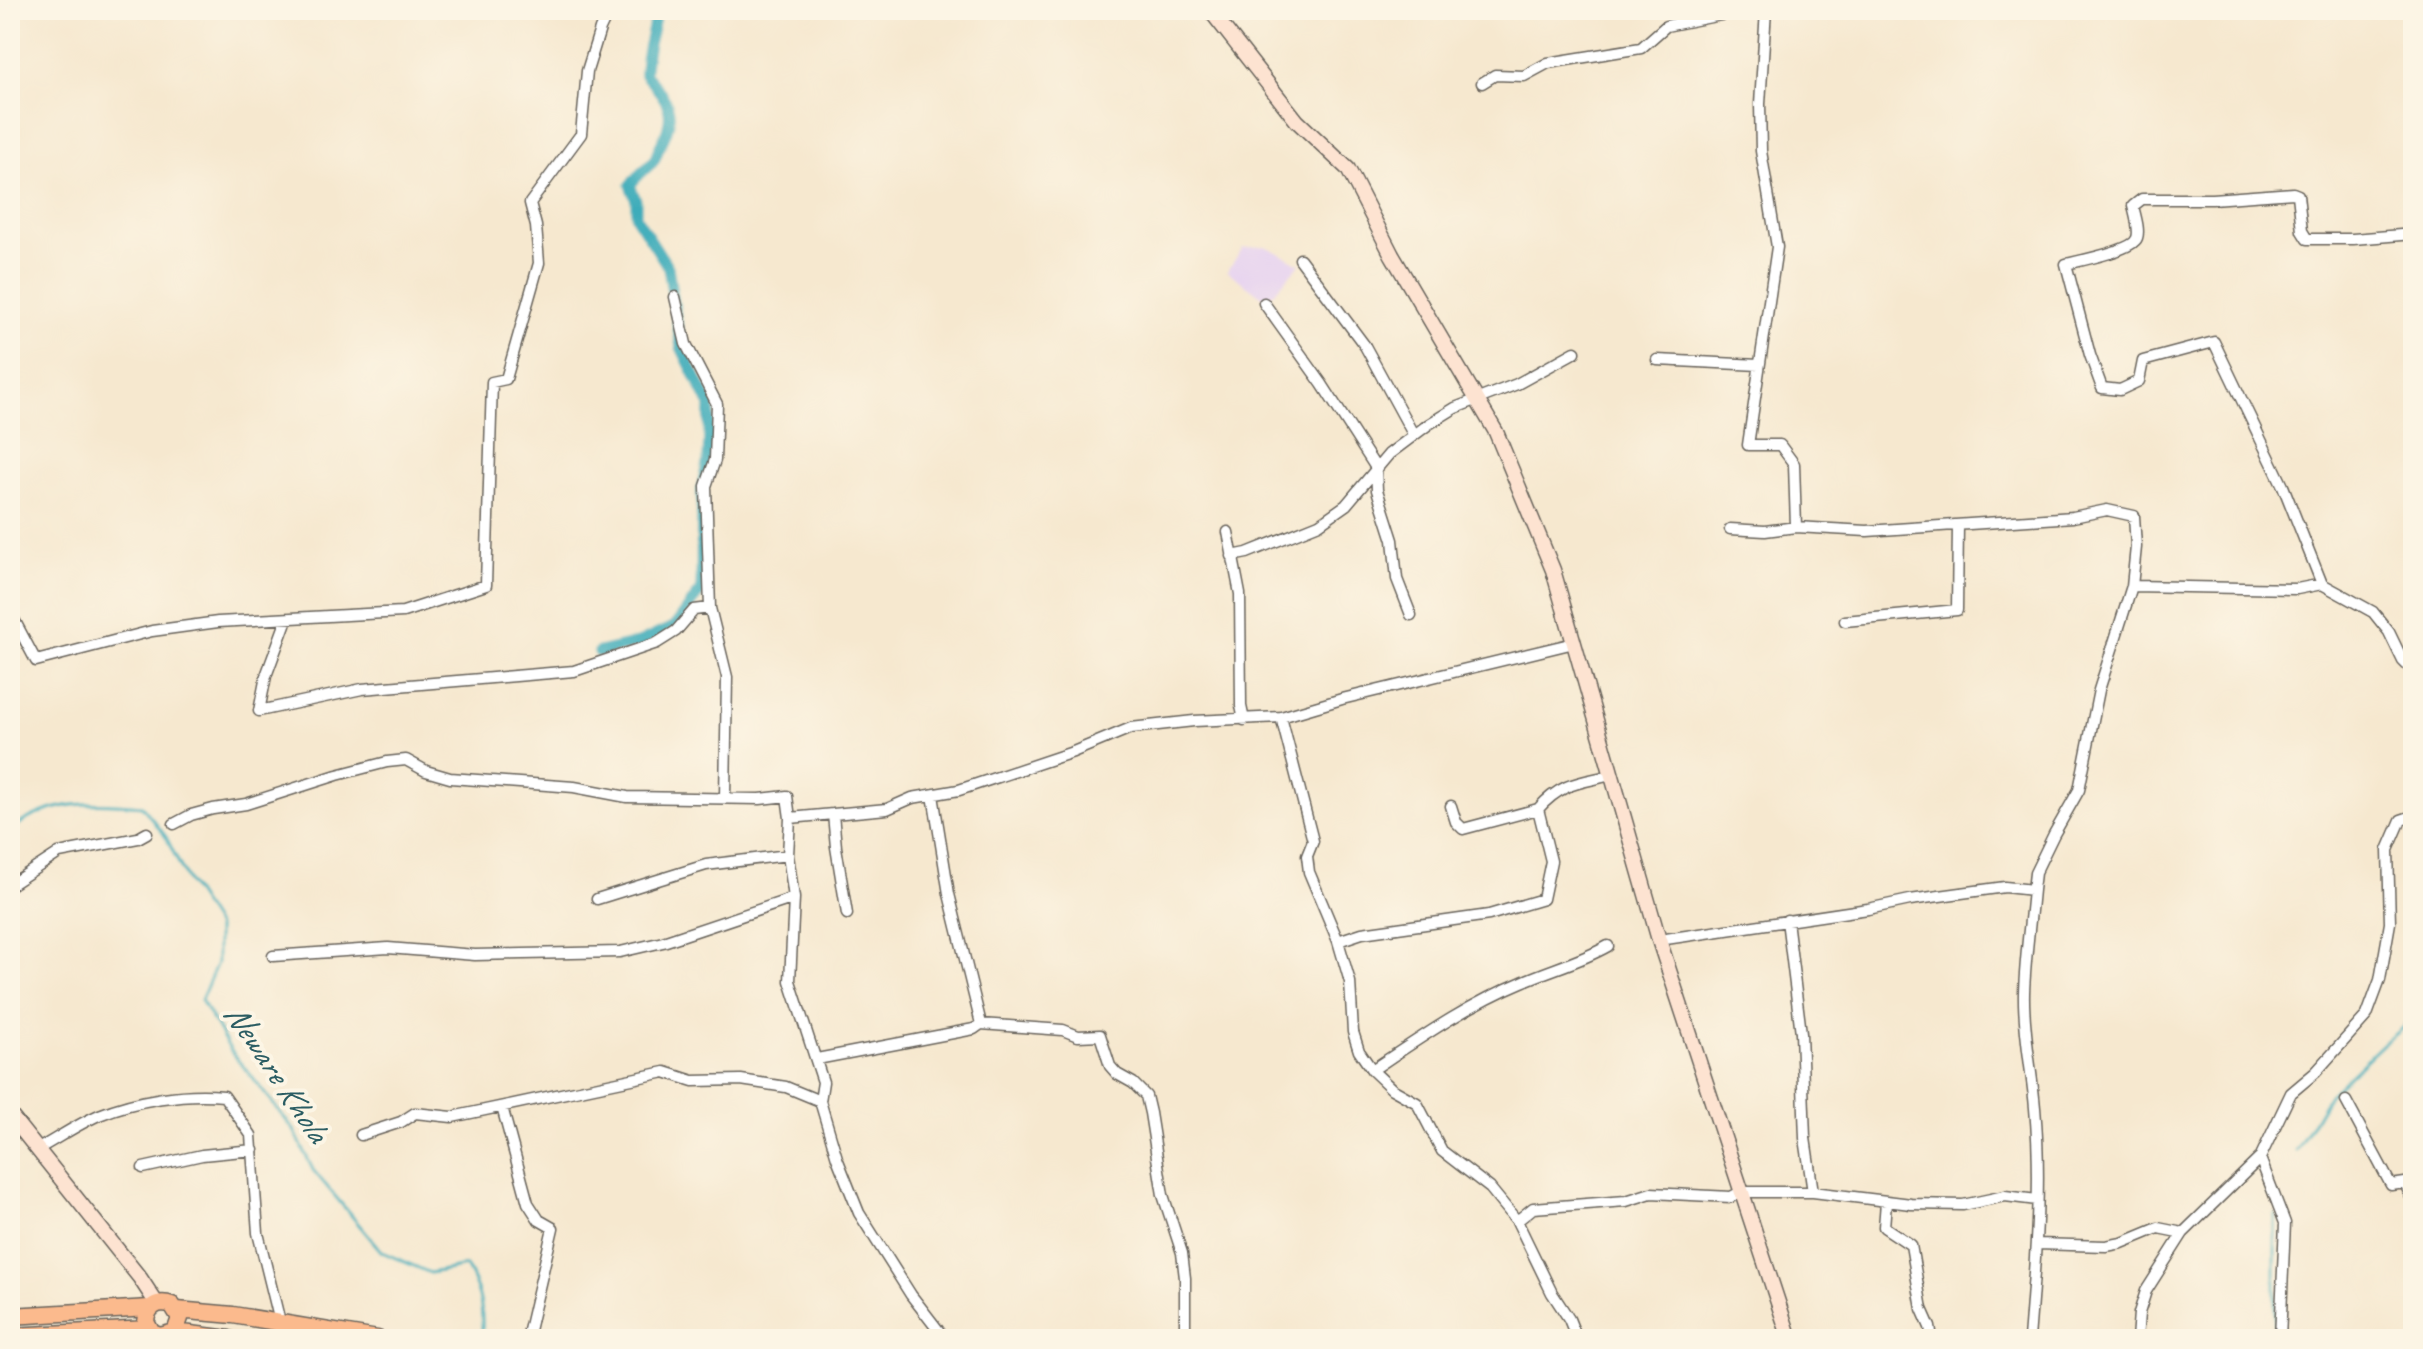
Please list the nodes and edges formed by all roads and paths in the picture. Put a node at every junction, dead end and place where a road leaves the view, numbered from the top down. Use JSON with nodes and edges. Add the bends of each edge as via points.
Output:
{"nodes":[{"id":1,"x":609,"y":10,"type":"edge"},
{"id":2,"x":1210,"y":10,"type":"edge"},
{"id":3,"x":1765,"y":12,"type":"edge"},
{"id":4,"x":1482,"y":83,"type":"dead end"},
{"id":5,"x":2413,"y":234,"type":"edge"},
{"id":6,"x":1300,"y":259,"type":"dead end"},
{"id":7,"x":675,"y":297,"type":"dead end"},
{"id":8,"x":1264,"y":303,"type":"dead end"},
{"id":9,"x":1575,"y":352,"type":"dead end"},
{"id":10,"x":1657,"y":360,"type":"dead end"},
{"id":11,"x":1759,"y":365,"type":"junction"},
{"id":12,"x":1477,"y":398,"type":"junction"},
{"id":13,"x":1413,"y":434,"type":"junction"},
{"id":14,"x":1376,"y":468,"type":"junction"},
{"id":15,"x":1958,"y":525,"type":"junction"},
{"id":16,"x":1796,"y":527,"type":"junction"},
{"id":17,"x":1730,"y":529,"type":"dead end"},
{"id":18,"x":1228,"y":532,"type":"dead end"},
{"id":19,"x":1232,"y":556,"type":"junction"},
{"id":20,"x":2322,"y":584,"type":"junction"},
{"id":21,"x":2132,"y":586,"type":"junction"},
{"id":22,"x":710,"y":608,"type":"junction"},
{"id":23,"x":1411,"y":615,"type":"dead end"},
{"id":24,"x":11,"y":616,"type":"edge"},
{"id":25,"x":287,"y":619,"type":"junction"},
{"id":26,"x":1845,"y":621,"type":"dead end"},
{"id":27,"x":1574,"y":643,"type":"junction"},
{"id":28,"x":2413,"y":671,"type":"edge"},
{"id":29,"x":1281,"y":717,"type":"junction"},
{"id":30,"x":1244,"y":720,"type":"junction"},
{"id":31,"x":1612,"y":775,"type":"junction"},
{"id":32,"x":933,"y":795,"type":"junction"},
{"id":33,"x":725,"y":798,"type":"junction"},
{"id":34,"x":1451,"y":806,"type":"dead end"},
{"id":35,"x":1538,"y":809,"type":"junction"},
{"id":36,"x":833,"y":814,"type":"junction"},
{"id":37,"x":2413,"y":816,"type":"edge"},
{"id":38,"x":790,"y":818,"type":"junction"},
{"id":39,"x":174,"y":824,"type":"dead end"},
{"id":40,"x":147,"y":833,"type":"dead end"},
{"id":41,"x":788,"y":855,"type":"junction"},
{"id":42,"x":10,"y":885,"type":"edge"},
{"id":43,"x":2033,"y":890,"type":"junction"},
{"id":44,"x":794,"y":898,"type":"junction"},
{"id":45,"x":597,"y":899,"type":"dead end"},
{"id":46,"x":847,"y":914,"type":"dead end"},
{"id":47,"x":1787,"y":920,"type":"junction"},
{"id":48,"x":1659,"y":940,"type":"junction"},
{"id":49,"x":1338,"y":941,"type":"junction"},
{"id":50,"x":1608,"y":946,"type":"dead end"},
{"id":51,"x":273,"y":956,"type":"dead end"},
{"id":52,"x":981,"y":1024,"type":"junction"},
{"id":53,"x":817,"y":1059,"type":"junction"},
{"id":54,"x":1372,"y":1070,"type":"junction"},
{"id":55,"x":820,"y":1101,"type":"junction"},
{"id":56,"x":2346,"y":1101,"type":"dead end"},
{"id":57,"x":502,"y":1107,"type":"junction"},
{"id":58,"x":10,"y":1115,"type":"edge"},
{"id":59,"x":361,"y":1135,"type":"dead end"},
{"id":60,"x":38,"y":1149,"type":"junction"},
{"id":61,"x":253,"y":1150,"type":"junction"},
{"id":62,"x":2260,"y":1158,"type":"junction"},
{"id":63,"x":143,"y":1168,"type":"dead end"},
{"id":64,"x":1741,"y":1192,"type":"junction"},
{"id":65,"x":1813,"y":1192,"type":"junction"},
{"id":66,"x":2037,"y":1200,"type":"junction"},
{"id":67,"x":1886,"y":1202,"type":"junction"},
{"id":68,"x":2413,"y":1202,"type":"edge"},
{"id":69,"x":1517,"y":1221,"type":"junction"},
{"id":70,"x":2183,"y":1233,"type":"junction"},
{"id":71,"x":2037,"y":1244,"type":"junction"},
{"id":72,"x":153,"y":1306,"type":"junction"},
{"id":73,"x":177,"y":1310,"type":"junction"},
{"id":74,"x":10,"y":1316,"type":"edge"},
{"id":75,"x":280,"y":1322,"type":"junction"},
{"id":76,"x":151,"y":1334,"type":"edge"},
{"id":77,"x":184,"y":1335,"type":"edge"},
{"id":78,"x":10,"y":1336,"type":"edge"},
{"id":79,"x":229,"y":1339,"type":"edge"},
{"id":80,"x":378,"y":1339,"type":"edge"},
{"id":81,"x":527,"y":1339,"type":"edge"},
{"id":82,"x":945,"y":1339,"type":"edge"},
{"id":83,"x":1185,"y":1339,"type":"edge"},
{"id":84,"x":1577,"y":1339,"type":"edge"},
{"id":85,"x":1790,"y":1339,"type":"edge"},
{"id":86,"x":1932,"y":1339,"type":"edge"},
{"id":87,"x":2029,"y":1339,"type":"edge"},
{"id":88,"x":2137,"y":1339,"type":"edge"},
{"id":89,"x":2280,"y":1339,"type":"edge"}],
"edges":[{"from":1,"to":25,"type":"street","via":[[587,71],[581,134],[530,203],[539,263],[506,379],[492,382],[486,585],[403,612]]},
{"from":2,"to":12,"type":"street","via":[[1297,121],[1348,169]]},
{"from":3,"to":4,"type":"street","via":[[1666,26],[1641,48],[1548,63],[1524,76],[1495,75]]},
{"from":3,"to":11,"type":"street","via":[[1761,151],[1777,247]]},
{"from":5,"to":20,"type":"street","via":[[2307,239],[2298,195],[2293,193],[2142,199],[2133,206],[2135,243],[2066,264],[2102,388],[2120,390],[2139,381],[2143,361],[2214,342],[2283,486]]},
{"from":6,"to":13,"type":"street","via":[[1365,346]]},
{"from":7,"to":22,"type":"street","via":[[686,344],[717,404],[715,460],[706,486]]},
{"from":8,"to":14,"type":"street"},
{"from":9,"to":12,"type":"street","via":[[1506,389]]},
{"from":10,"to":11,"type":"street"},
{"from":11,"to":16,"type":"street","via":[[1748,445],[1780,445],[1794,464]]},
{"from":12,"to":13,"type":"street"},
{"from":12,"to":27,"type":"street","via":[[1553,570]]},
{"from":13,"to":14,"type":"street"},
{"from":14,"to":19,"type":"street","via":[[1346,505],[1319,524]]},
{"from":14,"to":23,"type":"street","via":[[1397,579]]},
{"from":15,"to":16,"type":"street","via":[[1867,531]]},
{"from":15,"to":21,"type":"street","via":[[2107,510],[2134,516]]},
{"from":15,"to":26,"type":"street","via":[[1957,610]]},
{"from":16,"to":17,"type":"street"},
{"from":18,"to":19,"type":"street"},
{"from":19,"to":30,"type":"street","via":[[1240,594]]},
{"from":20,"to":21,"type":"street","via":[[2297,589]]},
{"from":20,"to":28,"type":"street","via":[[2373,612]]},
{"from":21,"to":43,"type":"street","via":[[2099,690],[2079,790],[2035,873]]},
{"from":22,"to":25,"type":"street","via":[[694,610],[657,643],[574,671],[362,689],[259,711]]},
{"from":22,"to":33,"type":"street","via":[[727,677]]},
{"from":24,"to":25,"type":"street","via":[[36,661],[152,631]]},
{"from":27,"to":29,"type":"street"},
{"from":27,"to":31,"type":"street"},
{"from":29,"to":30,"type":"street"},
{"from":29,"to":49,"type":"street","via":[[1313,841],[1307,856],[1309,872]]},
{"from":30,"to":32,"type":"street","via":[[1131,728],[1073,752]]},
{"from":31,"to":35,"type":"street","via":[[1570,783]]},
{"from":31,"to":48,"type":"street"},
{"from":32,"to":36,"type":"street","via":[[887,809]]},
{"from":32,"to":52,"type":"street","via":[[949,894]]},
{"from":33,"to":38,"type":"street","via":[[787,796]]},
{"from":33,"to":39,"type":"street","via":[[627,797],[574,787],[475,782],[426,771],[406,760],[213,809]]},
{"from":34,"to":35,"type":"street","via":[[1463,829]]},
{"from":35,"to":49,"type":"street","via":[[1551,861],[1543,899],[1489,915]]},
{"from":36,"to":38,"type":"street"},
{"from":36,"to":46,"type":"street"},
{"from":37,"to":62,"type":"street","via":[[2401,820],[2388,850],[2390,923],[2380,980],[2367,1015],[2291,1093]]},
{"from":38,"to":41,"type":"street"},
{"from":40,"to":42,"type":"street","via":[[59,853]]},
{"from":41,"to":44,"type":"street"},
{"from":41,"to":45,"type":"street","via":[[706,865]]},
{"from":43,"to":47,"type":"street","via":[[2005,887]]},
{"from":43,"to":66,"type":"street","via":[[2024,994]]},
{"from":44,"to":51,"type":"street","via":[[620,952],[475,955],[388,948]]},
{"from":44,"to":53,"type":"street","via":[[790,981]]},
{"from":47,"to":48,"type":"street"},
{"from":47,"to":65,"type":"street"},
{"from":48,"to":64,"type":"street"},
{"from":49,"to":54,"type":"street","via":[[1350,982],[1353,1032]]},
{"from":50,"to":54,"type":"street","via":[[1521,982]]},
{"from":52,"to":53,"type":"street"},
{"from":52,"to":83,"type":"street","via":[[1100,1035],[1110,1066],[1146,1096],[1163,1195],[1182,1253]]},
{"from":53,"to":55,"type":"street","via":[[823,1082]]},
{"from":54,"to":69,"type":"street","via":[[1417,1103],[1442,1151],[1490,1188]]},
{"from":55,"to":57,"type":"street","via":[[786,1087],[741,1080],[693,1081],[665,1072]]},
{"from":55,"to":82,"type":"street","via":[[859,1213]]},
{"from":56,"to":68,"type":"street","via":[[2391,1185],[2405,1183]]},
{"from":57,"to":59,"type":"street","via":[[452,1117],[415,1113]]},
{"from":57,"to":81,"type":"street","via":[[528,1203],[539,1220],[553,1228]]},
{"from":58,"to":60,"type":"street"},
{"from":60,"to":61,"type":"street","via":[[99,1115],[203,1094],[224,1096],[251,1135]]},
{"from":60,"to":72,"type":"street","via":[[140,1278]]},
{"from":61,"to":63,"type":"street"},
{"from":61,"to":75,"type":"street","via":[[258,1233]]},
{"from":62,"to":70,"type":"street"},
{"from":62,"to":89,"type":"street","via":[[2285,1223]]},
{"from":64,"to":65,"type":"street"},
{"from":64,"to":69,"type":"street","via":[[1731,1197],[1651,1193],[1626,1201],[1533,1208]]},
{"from":64,"to":85,"type":"street"},
{"from":65,"to":67,"type":"street"},
{"from":66,"to":67,"type":"street","via":[[2005,1196],[1963,1205]]},
{"from":66,"to":71,"type":"street"},
{"from":67,"to":86,"type":"street","via":[[1884,1227],[1911,1245]]},
{"from":69,"to":84,"type":"street"},
{"from":70,"to":71,"type":"street","via":[[2158,1228],[2106,1246]]},
{"from":70,"to":88,"type":"street","via":[[2146,1291]]},
{"from":71,"to":87,"type":"street"},
{"from":72,"to":73,"type":"main road","via":[[164,1303]]},
{"from":72,"to":74,"type":"main road"},
{"from":72,"to":76,"type":"main road","via":[[146,1315]]},
{"from":73,"to":75,"type":"main road"},
{"from":73,"to":77,"type":"main road"},
{"from":75,"to":80,"type":"main road"},
{"from":76,"to":77,"type":"main road"},
{"from":76,"to":78,"type":"main road"},
{"from":77,"to":79,"type":"main road"}]}
